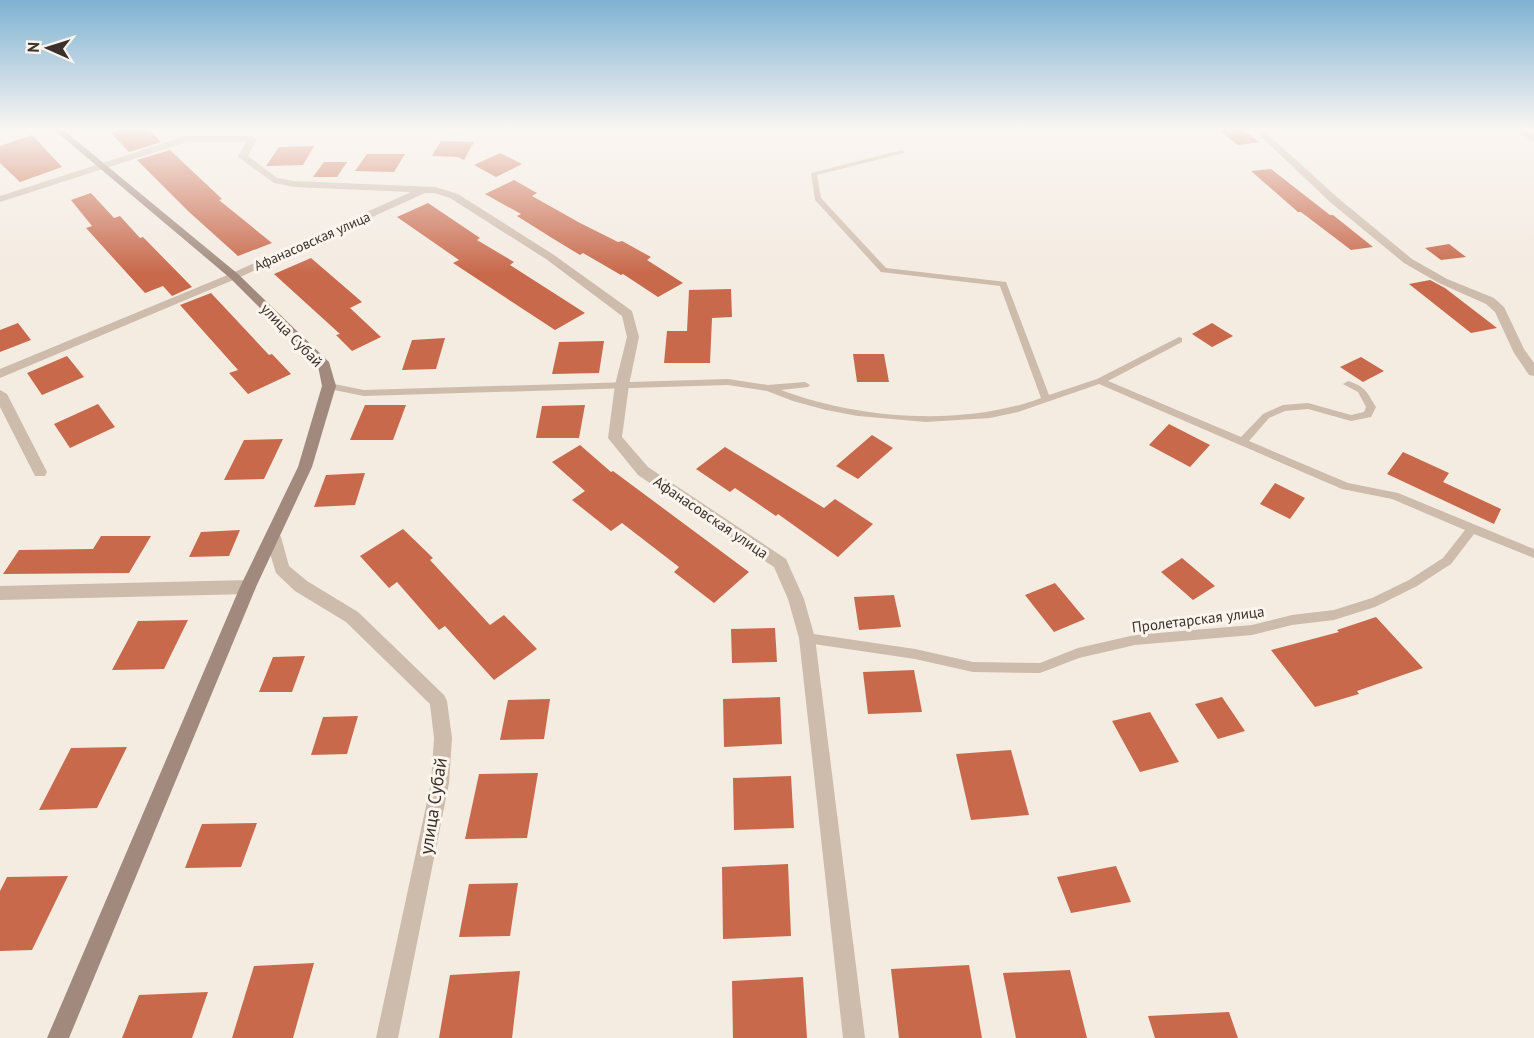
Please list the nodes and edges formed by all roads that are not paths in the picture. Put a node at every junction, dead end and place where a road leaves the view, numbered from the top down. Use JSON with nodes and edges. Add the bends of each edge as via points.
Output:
{"nodes":[{"id":1,"x":67,"y":176,"type":"edge"},
{"id":2,"x":115,"y":176,"type":"edge"},
{"id":3,"x":269,"y":176,"type":"edge"},
{"id":4,"x":814,"y":176,"type":"edge"},
{"id":5,"x":1308,"y":176,"type":"edge"},
{"id":6,"x":423,"y":190,"type":"junction"},
{"id":7,"x":0,"y":199,"type":"edge"},
{"id":8,"x":234,"y":276,"type":"junction"},
{"id":9,"x":1179,"y":340,"type":"dead end"},
{"id":10,"x":1534,"y":372,"type":"edge"},
{"id":11,"x":0,"y":374,"type":"edge"},
{"id":12,"x":1100,"y":381,"type":"junction"},
{"id":13,"x":1348,"y":384,"type":"dead end"},
{"id":14,"x":622,"y":385,"type":"junction"},
{"id":15,"x":805,"y":385,"type":"dead end"},
{"id":16,"x":329,"y":386,"type":"junction"},
{"id":17,"x":768,"y":388,"type":"junction"},
{"id":18,"x":0,"y":394,"type":"edge"},
{"id":19,"x":1046,"y":400,"type":"junction"},
{"id":20,"x":1242,"y":442,"type":"junction"},
{"id":21,"x":40,"y":472,"type":"dead end"},
{"id":22,"x":1472,"y":529,"type":"junction"},
{"id":23,"x":273,"y":537,"type":"junction"},
{"id":24,"x":1534,"y":554,"type":"edge"},
{"id":25,"x":248,"y":587,"type":"junction"},
{"id":26,"x":0,"y":593,"type":"edge"},
{"id":27,"x":807,"y":638,"type":"junction"},
{"id":28,"x":58,"y":1038,"type":"edge"},
{"id":29,"x":387,"y":1038,"type":"edge"},
{"id":30,"x":854,"y":1038,"type":"edge"}],
"edges":[{"from":1,"to":7,"type":"street"},
{"from":2,"to":8,"type":"street","name":"улица Субай"},
{"from":3,"to":6,"type":"street","name":"Афанасовская улица","via":[[294,184]]},
{"from":4,"to":19,"type":"lane","via":[[819,198],[884,270],[1003,284]]},
{"from":5,"to":10,"type":"street","via":[[1408,261],[1490,301],[1500,310],[1518,350]]},
{"from":6,"to":8,"type":"street","name":"Афанасовская улица"},
{"from":6,"to":14,"type":"street","name":"Афанасовская улица","via":[[454,196],[550,257],[628,314],[633,337]]},
{"from":8,"to":11,"type":"street"},
{"from":8,"to":16,"type":"street","name":"улица Субай","via":[[324,365]]},
{"from":9,"to":12,"type":"lane"},
{"from":12,"to":19,"type":"lane"},
{"from":12,"to":20,"type":"lane"},
{"from":13,"to":20,"type":"lane","via":[[1361,390],[1371,407],[1368,415],[1352,418],[1308,406],[1283,408],[1266,416]]},
{"from":14,"to":16,"type":"lane","via":[[364,393]]},
{"from":14,"to":17,"type":"lane","via":[[728,382]]},
{"from":14,"to":27,"type":"street","name":"Афанасовская улица","via":[[615,438],[622,449],[643,471],[780,563],[799,606]]},
{"from":15,"to":17,"type":"lane"},
{"from":16,"to":23,"type":"street","name":"улица Субай","via":[[305,467]]},
{"from":17,"to":19,"type":"lane","via":[[791,399],[825,407],[942,419],[1017,410]]},
{"from":18,"to":21,"type":"street"},
{"from":20,"to":22,"type":"lane","via":[[1346,486],[1394,496]]},
{"from":22,"to":24,"type":"lane"},
{"from":22,"to":27,"type":"lane","name":"Пролетарская улица","via":[[1447,561],[1375,602],[1334,615],[1252,630],[1135,640],[1078,653],[1040,668],[973,667]]},
{"from":23,"to":25,"type":"street","name":"улица Субай"},
{"from":23,"to":29,"type":"street","name":"улица Субай","via":[[282,569],[301,586],[352,617],[438,701],[443,738],[440,783]]},
{"from":25,"to":26,"type":"street"},
{"from":25,"to":28,"type":"street","name":"улица Субай"},
{"from":27,"to":30,"type":"street","name":"Афанасовская улица"}]}
